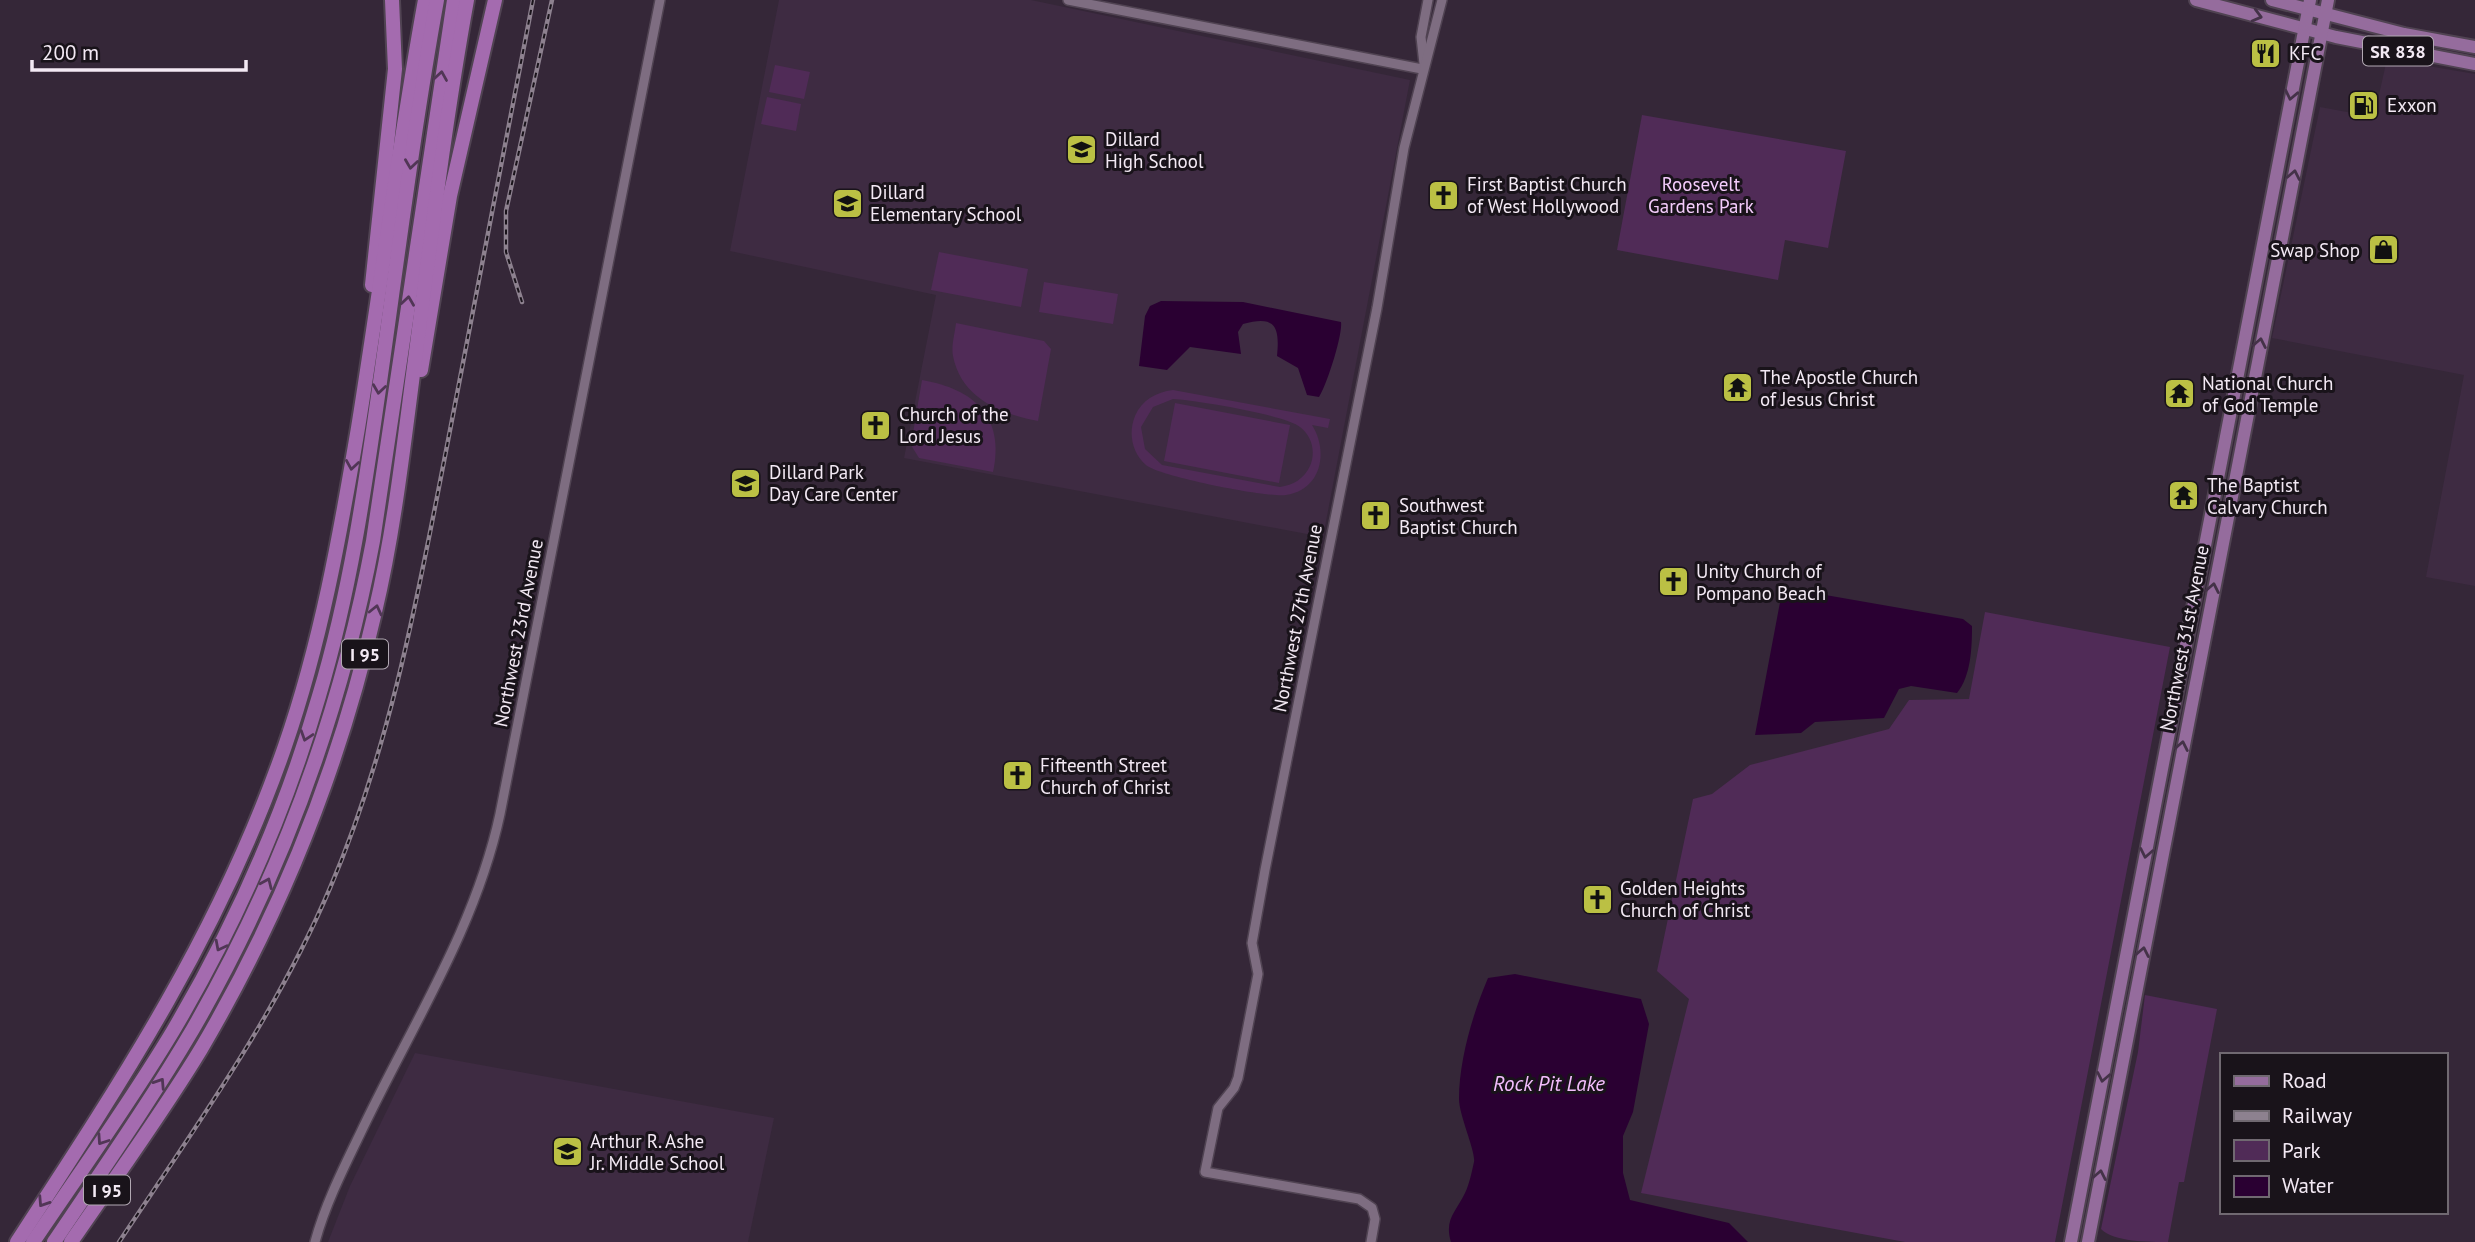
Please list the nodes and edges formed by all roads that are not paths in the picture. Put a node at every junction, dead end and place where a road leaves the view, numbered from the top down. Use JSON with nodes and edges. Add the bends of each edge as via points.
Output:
{"nodes":[{"id":1,"x":392,"y":0,"type":"edge"},
{"id":2,"x":425,"y":0,"type":"edge"},
{"id":3,"x":437,"y":0,"type":"edge"},
{"id":4,"x":454,"y":0,"type":"edge"},
{"id":5,"x":467,"y":0,"type":"edge"},
{"id":6,"x":495,"y":0,"type":"edge"},
{"id":7,"x":660,"y":0,"type":"edge"},
{"id":8,"x":1068,"y":0,"type":"edge"},
{"id":9,"x":1429,"y":0,"type":"edge"},
{"id":10,"x":1442,"y":0,"type":"edge"},
{"id":11,"x":2196,"y":0,"type":"edge"},
{"id":12,"x":2272,"y":0,"type":"edge"},
{"id":13,"x":2328,"y":0,"type":"edge"},
{"id":14,"x":2309,"y":5,"type":"edge"},
{"id":15,"x":2325,"y":13,"type":"junction"},
{"id":16,"x":2304,"y":28,"type":"junction"},
{"id":17,"x":2322,"y":33,"type":"junction"},
{"id":18,"x":2475,"y":47,"type":"edge"},
{"id":19,"x":2475,"y":65,"type":"edge"},
{"id":20,"x":1423,"y":66,"type":"junction"},
{"id":21,"x":370,"y":349,"type":"junction"},
{"id":22,"x":408,"y":415,"type":"junction"},
{"id":23,"x":2211,"y":515,"type":"junction"},
{"id":24,"x":2221,"y":544,"type":"junction"},
{"id":25,"x":339,"y":623,"type":"junction"},
{"id":26,"x":286,"y":744,"type":"junction"},
{"id":27,"x":313,"y":768,"type":"junction"},
{"id":28,"x":285,"y":884,"type":"junction"},
{"id":29,"x":2076,"y":1217,"type":"junction"},
{"id":30,"x":2088,"y":1240,"type":"edge"},
{"id":31,"x":17,"y":1242,"type":"edge"},
{"id":32,"x":33,"y":1242,"type":"edge"},
{"id":33,"x":54,"y":1242,"type":"edge"},
{"id":34,"x":71,"y":1242,"type":"edge"},
{"id":35,"x":315,"y":1242,"type":"edge"},
{"id":36,"x":1371,"y":1242,"type":"edge"},
{"id":37,"x":2071,"y":1242,"type":"edge"}],
"edges":[{"from":1,"to":21,"type":"highway","via":[[395,69],[372,272]]},
{"from":2,"to":21,"type":"highway","number":"I 95"},
{"from":3,"to":25,"type":"highway","one_way":true,"via":[[360,520]]},
{"from":27,"to":4,"type":"highway","one_way":true,"via":[[351,642],[370,554]]},
{"from":5,"to":22,"type":"highway","number":"I 95"},
{"from":6,"to":22,"type":"highway","via":[[447,209],[426,353]]},
{"from":7,"to":35,"type":"street","name":"Northwest 23rd Avenue","via":[[494,837],[477,898],[457,945],[358,1137]]},
{"from":8,"to":20,"type":"street"},
{"from":9,"to":20,"type":"street","name":"Northwest 27th Avenue","via":[[1421,37]]},
{"from":10,"to":20,"type":"street","name":"Northwest 27th Avenue"},
{"from":11,"to":16,"type":"main road","number":"SR 838","one_way":true},
{"from":12,"to":14,"type":"main road","number":"SR 838"},
{"from":13,"to":15,"type":"main road","name":"Northwest 31st Avenue"},
{"from":14,"to":15,"type":"main road","number":"SR 838"},
{"from":14,"to":16,"type":"main road","name":"Northwest 31st Avenue"},
{"from":15,"to":17,"type":"main road","name":"Northwest 31st Avenue"},
{"from":15,"to":18,"type":"main road","number":"SR 838"},
{"from":16,"to":17,"type":"main road","number":"SR 838"},
{"from":16,"to":23,"type":"main road","name":"Northwest 31st Avenue","one_way":true},
{"from":17,"to":19,"type":"main road","number":"SR 838"},
{"from":24,"to":17,"type":"main road","name":"Northwest 31st Avenue","one_way":true},
{"from":20,"to":36,"type":"street","name":"Northwest 27th Avenue","via":[[1263,877],[1252,943],[1258,974],[1238,1078],[1218,1108],[1205,1172],[1359,1199],[1372,1208]]},
{"from":21,"to":26,"type":"highway","number":"I 95","one_way":true,"via":[[334,568]]},
{"from":28,"to":22,"type":"highway","number":"I 95","one_way":true,"via":[[333,760],[364,660],[387,556]]},
{"from":23,"to":24,"type":"main road"},
{"from":23,"to":29,"type":"main road","name":"Northwest 31st Avenue","one_way":true},
{"from":30,"to":24,"type":"main road","name":"Northwest 31st Avenue","one_way":true},
{"from":25,"to":26,"type":"highway"},
{"from":25,"to":32,"type":"highway","one_way":true,"via":[[285,799],[222,942],[158,1056]]},
{"from":26,"to":31,"type":"highway","number":"I 95","one_way":true,"via":[[240,863],[195,956],[144,1045]]},
{"from":27,"to":28,"type":"highway"},
{"from":33,"to":27,"type":"highway","one_way":true,"via":[[166,1073],[219,983],[275,865]]},
{"from":28,"to":34,"type":"highway","number":"I 95","via":[[201,1048]]},
{"from":29,"to":30,"type":"main road"},
{"from":29,"to":37,"type":"main road","name":"Northwest 31st Avenue"}]}
